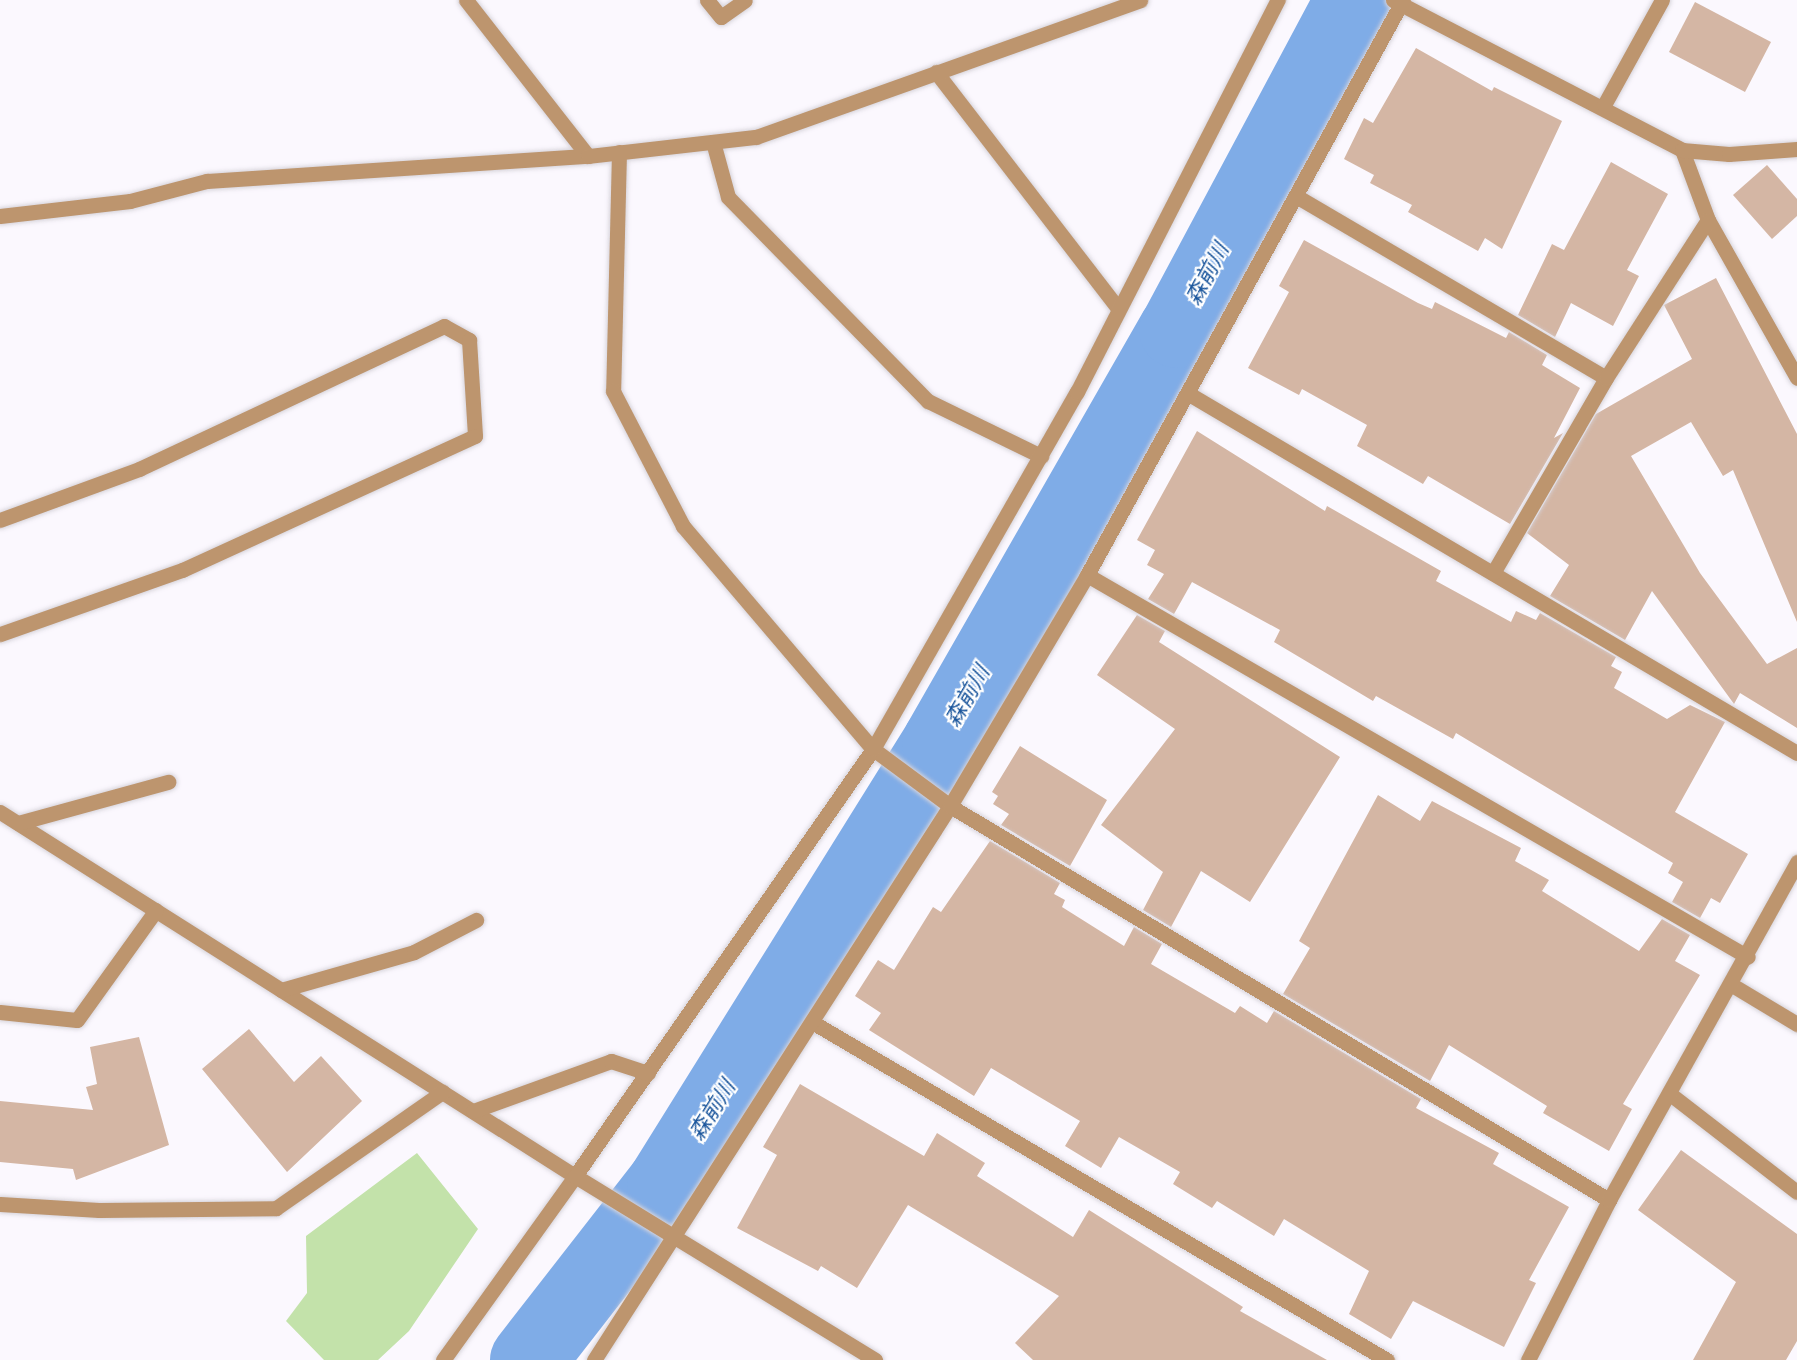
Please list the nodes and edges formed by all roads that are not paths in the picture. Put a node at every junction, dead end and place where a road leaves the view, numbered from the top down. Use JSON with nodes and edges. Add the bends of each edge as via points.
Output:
{"nodes":[{"id":1,"x":466,"y":0,"type":"edge"},
{"id":2,"x":707,"y":0,"type":"edge"},
{"id":3,"x":745,"y":0,"type":"edge"},
{"id":4,"x":1140,"y":0,"type":"edge"},
{"id":5,"x":1278,"y":0,"type":"edge"},
{"id":6,"x":1662,"y":0,"type":"edge"},
{"id":7,"x":1398,"y":2,"type":"edge"},
{"id":8,"x":936,"y":72,"type":"junction"},
{"id":9,"x":1604,"y":105,"type":"junction"},
{"id":10,"x":713,"y":142,"type":"junction"},
{"id":11,"x":1797,"y":149,"type":"edge"},
{"id":12,"x":1682,"y":150,"type":"junction"},
{"id":13,"x":619,"y":152,"type":"junction"},
{"id":14,"x":588,"y":156,"type":"junction"},
{"id":15,"x":1296,"y":196,"type":"junction"},
{"id":16,"x":0,"y":216,"type":"edge"},
{"id":17,"x":1708,"y":220,"type":"junction"},
{"id":18,"x":1118,"y":308,"type":"junction"},
{"id":19,"x":1606,"y":378,"type":"junction"},
{"id":20,"x":1797,"y":378,"type":"edge"},
{"id":21,"x":1190,"y":394,"type":"junction"},
{"id":22,"x":1041,"y":456,"type":"junction"},
{"id":23,"x":0,"y":520,"type":"edge"},
{"id":24,"x":1493,"y":573,"type":"junction"},
{"id":25,"x":1087,"y":575,"type":"junction"},
{"id":26,"x":0,"y":634,"type":"edge"},
{"id":27,"x":873,"y":749,"type":"junction"},
{"id":28,"x":1797,"y":753,"type":"edge"},
{"id":29,"x":168,"y":782,"type":"dead end"},
{"id":30,"x":950,"y":806,"type":"junction"},
{"id":31,"x":0,"y":812,"type":"edge"},
{"id":32,"x":18,"y":823,"type":"junction"},
{"id":33,"x":1797,"y":862,"type":"edge"},
{"id":34,"x":156,"y":910,"type":"junction"},
{"id":35,"x":476,"y":920,"type":"dead end"},
{"id":36,"x":1748,"y":957,"type":"junction"},
{"id":37,"x":1732,"y":985,"type":"junction"},
{"id":38,"x":281,"y":990,"type":"junction"},
{"id":39,"x":0,"y":1012,"type":"edge"},
{"id":40,"x":812,"y":1022,"type":"junction"},
{"id":41,"x":1797,"y":1024,"type":"edge"},
{"id":42,"x":648,"y":1073,"type":"junction"},
{"id":43,"x":442,"y":1092,"type":"junction"},
{"id":44,"x":1670,"y":1094,"type":"junction"},
{"id":45,"x":473,"y":1112,"type":"junction"},
{"id":46,"x":575,"y":1176,"type":"junction"},
{"id":47,"x":1797,"y":1192,"type":"edge"},
{"id":48,"x":1609,"y":1200,"type":"junction"},
{"id":49,"x":0,"y":1204,"type":"edge"},
{"id":50,"x":675,"y":1236,"type":"junction"},
{"id":51,"x":443,"y":1360,"type":"edge"},
{"id":52,"x":594,"y":1360,"type":"edge"},
{"id":53,"x":875,"y":1360,"type":"edge"},
{"id":54,"x":1387,"y":1360,"type":"edge"},
{"id":55,"x":1528,"y":1360,"type":"edge"}],
"edges":[{"from":1,"to":14,"type":"street"},
{"from":2,"to":3,"type":"street","via":[[721,17]]},
{"from":4,"to":8,"type":"street"},
{"from":5,"to":18,"type":"street"},
{"from":6,"to":9,"type":"street"},
{"from":7,"to":9,"type":"street"},
{"from":7,"to":15,"type":"street"},
{"from":8,"to":10,"type":"street","via":[[756,137]]},
{"from":8,"to":18,"type":"street"},
{"from":9,"to":12,"type":"street"},
{"from":10,"to":13,"type":"street"},
{"from":10,"to":22,"type":"street","via":[[728,197],[928,401]]},
{"from":11,"to":12,"type":"street","via":[[1729,154]]},
{"from":12,"to":17,"type":"street"},
{"from":13,"to":14,"type":"street"},
{"from":13,"to":27,"type":"street","via":[[613,391],[683,526]]},
{"from":14,"to":16,"type":"street","via":[[207,181],[130,201]]},
{"from":15,"to":19,"type":"street"},
{"from":15,"to":21,"type":"street"},
{"from":17,"to":19,"type":"street"},
{"from":17,"to":20,"type":"street"},
{"from":18,"to":22,"type":"street"},
{"from":19,"to":24,"type":"street"},
{"from":21,"to":24,"type":"street"},
{"from":21,"to":25,"type":"street"},
{"from":22,"to":27,"type":"street"},
{"from":23,"to":26,"type":"street","via":[[139,469],[444,326],[469,340],[475,436],[182,570]]},
{"from":24,"to":28,"type":"street"},
{"from":25,"to":30,"type":"street"},
{"from":25,"to":36,"type":"street"},
{"from":27,"to":30,"type":"street"},
{"from":27,"to":42,"type":"street"},
{"from":29,"to":32,"type":"street"},
{"from":30,"to":40,"type":"street"},
{"from":30,"to":48,"type":"street"},
{"from":31,"to":32,"type":"street"},
{"from":32,"to":34,"type":"street"},
{"from":33,"to":36,"type":"street"},
{"from":34,"to":38,"type":"street"},
{"from":34,"to":39,"type":"street","via":[[77,1020]]},
{"from":35,"to":38,"type":"street","via":[[414,952]]},
{"from":36,"to":37,"type":"street"},
{"from":37,"to":41,"type":"street"},
{"from":37,"to":44,"type":"street"},
{"from":38,"to":43,"type":"street"},
{"from":40,"to":50,"type":"street"},
{"from":40,"to":54,"type":"street"},
{"from":42,"to":45,"type":"street","via":[[611,1061]]},
{"from":42,"to":46,"type":"street"},
{"from":43,"to":45,"type":"street"},
{"from":43,"to":49,"type":"street","via":[[276,1208],[99,1210]]},
{"from":44,"to":47,"type":"street"},
{"from":44,"to":48,"type":"street"},
{"from":45,"to":46,"type":"street"},
{"from":46,"to":50,"type":"street"},
{"from":46,"to":51,"type":"street"},
{"from":48,"to":55,"type":"street"},
{"from":50,"to":52,"type":"street"},
{"from":50,"to":53,"type":"street"}]}
